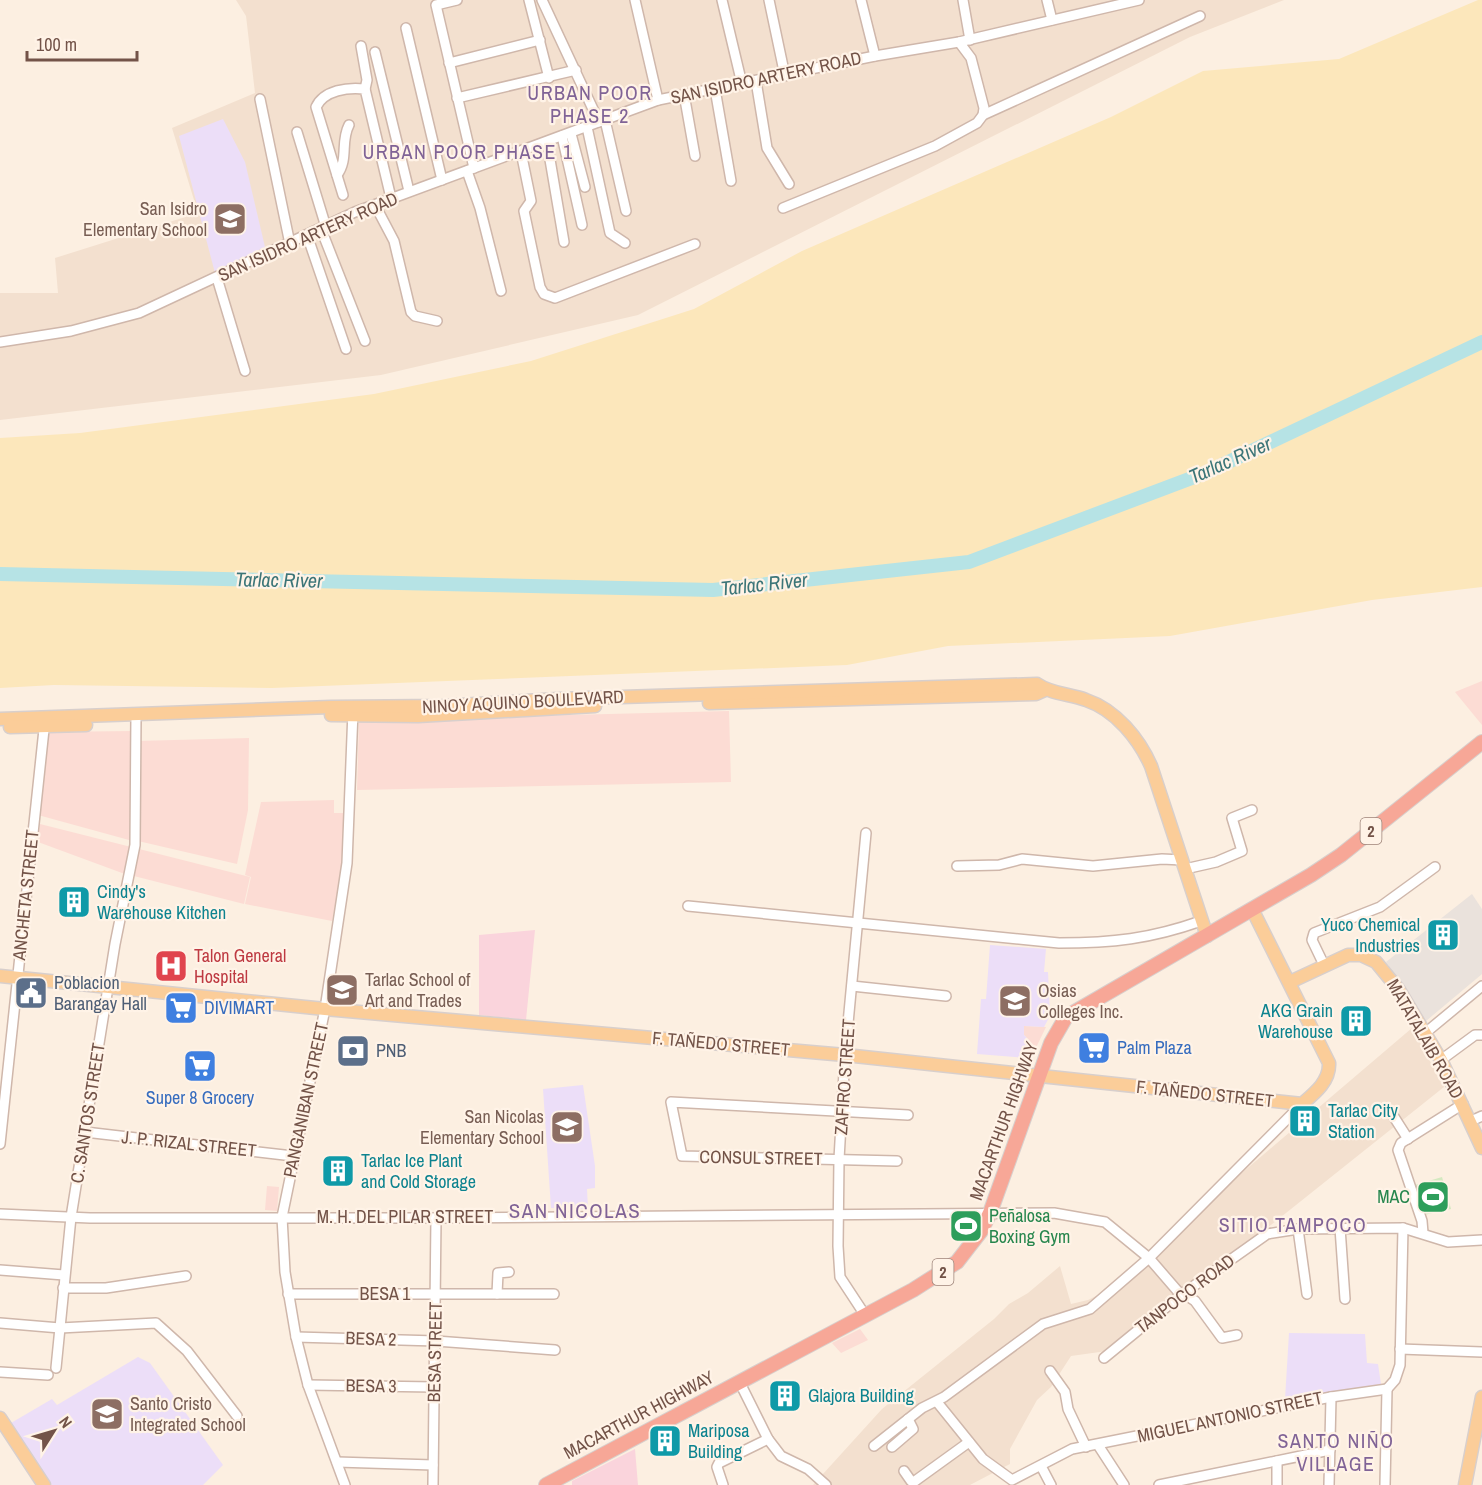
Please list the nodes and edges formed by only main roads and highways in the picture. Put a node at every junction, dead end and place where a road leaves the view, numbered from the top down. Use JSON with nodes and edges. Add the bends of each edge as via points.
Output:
{"nodes":[{"id":1,"x":0,"y":719,"type":"edge"},
{"id":2,"x":44,"y":722,"type":"junction"},
{"id":3,"x":0,"y":727,"type":"edge"},
{"id":4,"x":1482,"y":742,"type":"edge"},
{"id":5,"x":1252,"y":909,"type":"junction"},
{"id":6,"x":1207,"y":936,"type":"junction"},
{"id":7,"x":0,"y":976,"type":"edge"},
{"id":8,"x":1290,"y":982,"type":"junction"},
{"id":9,"x":1039,"y":1078,"type":"junction"},
{"id":10,"x":1476,"y":1118,"type":"edge"},
{"id":11,"x":1482,"y":1149,"type":"edge"},
{"id":12,"x":1482,"y":1397,"type":"edge"},
{"id":13,"x":0,"y":1418,"type":"edge"},
{"id":14,"x":1478,"y":1442,"type":"edge"},
{"id":15,"x":44,"y":1485,"type":"edge"},
{"id":16,"x":546,"y":1485,"type":"edge"},
{"id":17,"x":1465,"y":1485,"type":"edge"}],
"edges":[{"from":1,"to":2,"type":"main road","name":"NINOY AQUINO BOULEVARD"},
{"from":2,"to":3,"type":"main road","name":"NINOY AQUINO BOULEVARD"},
{"from":2,"to":6,"type":"main road","name":"NINOY AQUINO BOULEVARD","via":[[558,699],[1037,684],[1103,709],[1126,727],[1142,747],[1152,766]]},
{"from":4,"to":5,"type":"highway","name":"MACARTHUR HIGHWAY","number":"2","via":[[1341,855]]},
{"from":5,"to":6,"type":"highway","name":"MACARTHUR HIGHWAY","number":"2"},
{"from":5,"to":8,"type":"main road"},
{"from":6,"to":9,"type":"highway","name":"MACARTHUR HIGHWAY","number":"2","via":[[1069,1015],[1059,1026]]},
{"from":7,"to":9,"type":"main road","name":"F. TAÑEDO STREET","via":[[845,1055]]},
{"from":8,"to":9,"type":"main road","name":"F. TAÑEDO STREET","via":[[1329,1066],[1323,1083],[1302,1104]]},
{"from":8,"to":10,"type":"main road","name":"MATATALAIB ROAD","via":[[1354,954],[1376,962],[1399,990],[1463,1104]]},
{"from":9,"to":16,"type":"highway","name":"MACARTHUR HIGHWAY","number":"2","via":[[990,1214],[957,1262]]},
{"from":10,"to":11,"type":"main road","name":"MATATALAIB ROAD"},
{"from":12,"to":14,"type":"main road"},
{"from":13,"to":15,"type":"main road"},
{"from":14,"to":17,"type":"main road"}]}
